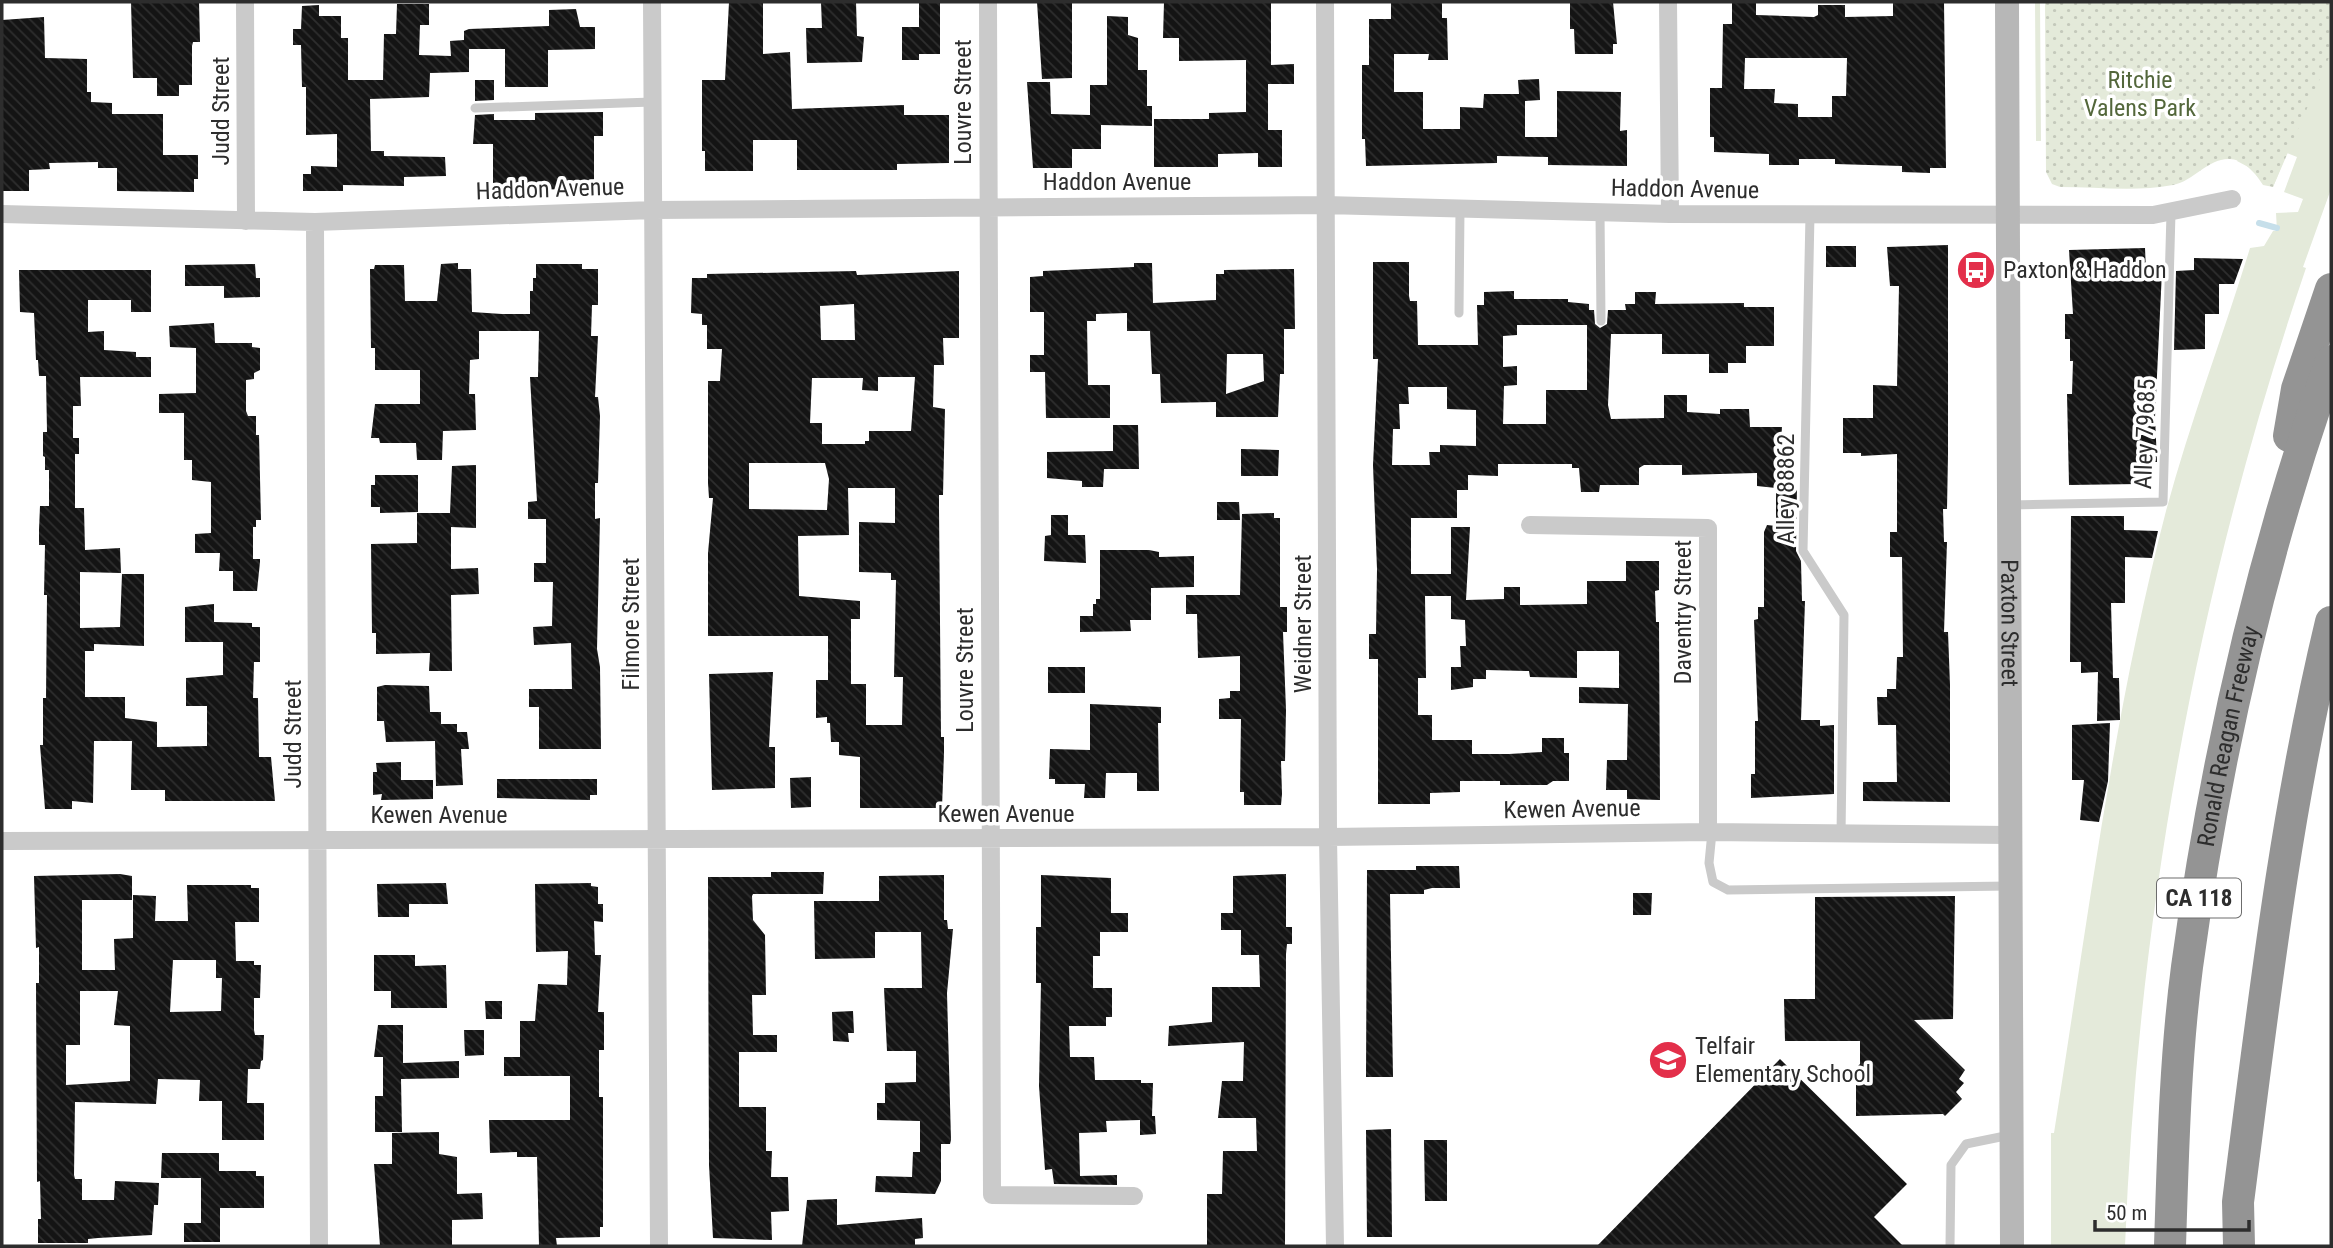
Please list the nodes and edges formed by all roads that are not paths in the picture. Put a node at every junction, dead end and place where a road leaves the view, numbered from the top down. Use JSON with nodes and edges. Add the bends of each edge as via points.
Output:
{"nodes":[{"id":1,"x":245,"y":2,"type":"edge"},
{"id":2,"x":652,"y":2,"type":"edge"},
{"id":3,"x":988,"y":2,"type":"edge"},
{"id":4,"x":1325,"y":2,"type":"edge"},
{"id":5,"x":1668,"y":2,"type":"edge"},
{"id":6,"x":2007,"y":2,"type":"edge"},
{"id":7,"x":652,"y":102,"type":"junction"},
{"id":8,"x":475,"y":108,"type":"dead end"},
{"id":9,"x":2232,"y":199,"type":"dead end"},
{"id":10,"x":1325,"y":205,"type":"junction"},
{"id":11,"x":988,"y":208,"type":"junction"},
{"id":12,"x":653,"y":209,"type":"junction"},
{"id":13,"x":1460,"y":209,"type":"junction"},
{"id":14,"x":1600,"y":212,"type":"junction"},
{"id":15,"x":2171,"y":213,"type":"junction"},
{"id":16,"x":2,"y":214,"type":"edge"},
{"id":17,"x":1670,"y":214,"type":"junction"},
{"id":18,"x":1811,"y":215,"type":"junction"},
{"id":19,"x":2007,"y":215,"type":"junction"},
{"id":20,"x":246,"y":221,"type":"junction"},
{"id":21,"x":315,"y":222,"type":"junction"},
{"id":22,"x":2331,"y":289,"type":"edge"},
{"id":23,"x":1459,"y":313,"type":"dead end"},
{"id":24,"x":1601,"y":321,"type":"dead end"},
{"id":25,"x":2331,"y":361,"type":"edge"},
{"id":26,"x":2007,"y":505,"type":"junction"},
{"id":27,"x":1530,"y":525,"type":"dead end"},
{"id":28,"x":2270,"y":556,"type":"junction"},
{"id":29,"x":2331,"y":622,"type":"edge"},
{"id":30,"x":1711,"y":832,"type":"junction"},
{"id":31,"x":1841,"y":835,"type":"junction"},
{"id":32,"x":2010,"y":835,"type":"junction"},
{"id":33,"x":1328,"y":837,"type":"junction"},
{"id":34,"x":990,"y":838,"type":"junction"},
{"id":35,"x":657,"y":839,"type":"junction"},
{"id":36,"x":318,"y":840,"type":"junction"},
{"id":37,"x":2,"y":841,"type":"edge"},
{"id":38,"x":2010,"y":886,"type":"junction"},
{"id":39,"x":2012,"y":1135,"type":"junction"},
{"id":40,"x":1134,"y":1196,"type":"dead end"},
{"id":41,"x":320,"y":1246,"type":"edge"},
{"id":42,"x":659,"y":1246,"type":"edge"},
{"id":43,"x":1335,"y":1246,"type":"edge"},
{"id":44,"x":1950,"y":1246,"type":"edge"},
{"id":45,"x":2012,"y":1246,"type":"edge"},
{"id":46,"x":2170,"y":1246,"type":"edge"},
{"id":47,"x":2239,"y":1246,"type":"edge"}],
"edges":[{"from":1,"to":20,"type":"street","name":"Judd Street"},
{"from":2,"to":7,"type":"street","name":"Filmore Street"},
{"from":3,"to":11,"type":"street","name":"Louvre Street"},
{"from":4,"to":10,"type":"street","name":"Weidner Street"},
{"from":5,"to":17,"type":"street"},
{"from":6,"to":19,"type":"street","name":"Paxton Street"},
{"from":7,"to":8,"type":"lane"},
{"from":7,"to":12,"type":"street","name":"Filmore Street"},
{"from":9,"to":15,"type":"street","name":"Haddon Avenue"},
{"from":10,"to":11,"type":"street","name":"Haddon Avenue"},
{"from":10,"to":13,"type":"street","name":"Haddon Avenue"},
{"from":10,"to":33,"type":"street","name":"Weidner Street"},
{"from":11,"to":12,"type":"street","name":"Haddon Avenue"},
{"from":11,"to":34,"type":"street","name":"Louvre Street"},
{"from":12,"to":21,"type":"street","name":"Haddon Avenue"},
{"from":12,"to":35,"type":"street","name":"Filmore Street"},
{"from":13,"to":14,"type":"street","name":"Haddon Avenue"},
{"from":13,"to":23,"type":"lane"},
{"from":14,"to":17,"type":"street","name":"Haddon Avenue"},
{"from":14,"to":24,"type":"lane"},
{"from":15,"to":19,"type":"street","name":"Haddon Avenue"},
{"from":15,"to":26,"type":"lane","name":"Alley 79685","via":[[2163,502]]},
{"from":16,"to":20,"type":"street","name":"Haddon Avenue"},
{"from":17,"to":18,"type":"street","name":"Haddon Avenue"},
{"from":18,"to":19,"type":"street","name":"Haddon Avenue"},
{"from":18,"to":31,"type":"lane","name":"Alley 88862","via":[[1803,551],[1844,615]]},
{"from":19,"to":26,"type":"street","name":"Paxton Street"},
{"from":20,"to":21,"type":"street","name":"Haddon Avenue"},
{"from":21,"to":36,"type":"street","name":"Judd Street"},
{"from":22,"to":28,"type":"highway","via":[[2297,389]]},
{"from":25,"to":28,"type":"highway","name":"Ronald Reagan Freeway","number":"CA 118"},
{"from":26,"to":32,"type":"street","name":"Paxton Street"},
{"from":27,"to":30,"type":"street","name":"Daventry Street","via":[[1708,528]]},
{"from":28,"to":46,"type":"highway","name":"Ronald Reagan Freeway","number":"CA 118","via":[[2227,734],[2187,968],[2173,1130]]},
{"from":29,"to":47,"type":"highway","number":"CA 118","via":[[2309,713],[2278,892],[2238,1202]]},
{"from":30,"to":31,"type":"street","name":"Kewen Avenue"},
{"from":30,"to":33,"type":"street","name":"Kewen Avenue"},
{"from":30,"to":38,"type":"lane","via":[[1713,882],[1728,890]]},
{"from":31,"to":32,"type":"street","name":"Kewen Avenue"},
{"from":32,"to":38,"type":"street","name":"Paxton Street"},
{"from":33,"to":34,"type":"street","name":"Kewen Avenue"},
{"from":33,"to":43,"type":"street","name":"Weidner Street"},
{"from":34,"to":35,"type":"street","name":"Kewen Avenue"},
{"from":34,"to":40,"type":"street","name":"Louvre Street","via":[[992,1195]]},
{"from":35,"to":36,"type":"street","name":"Kewen Avenue"},
{"from":35,"to":42,"type":"street","name":"Filmore Street"},
{"from":36,"to":37,"type":"street","name":"Kewen Avenue"},
{"from":36,"to":41,"type":"street","name":"Judd Street"},
{"from":38,"to":39,"type":"street","name":"Paxton Street"},
{"from":39,"to":44,"type":"lane","via":[[1966,1144],[1951,1166]]},
{"from":39,"to":45,"type":"street","name":"Paxton Street"}]}
